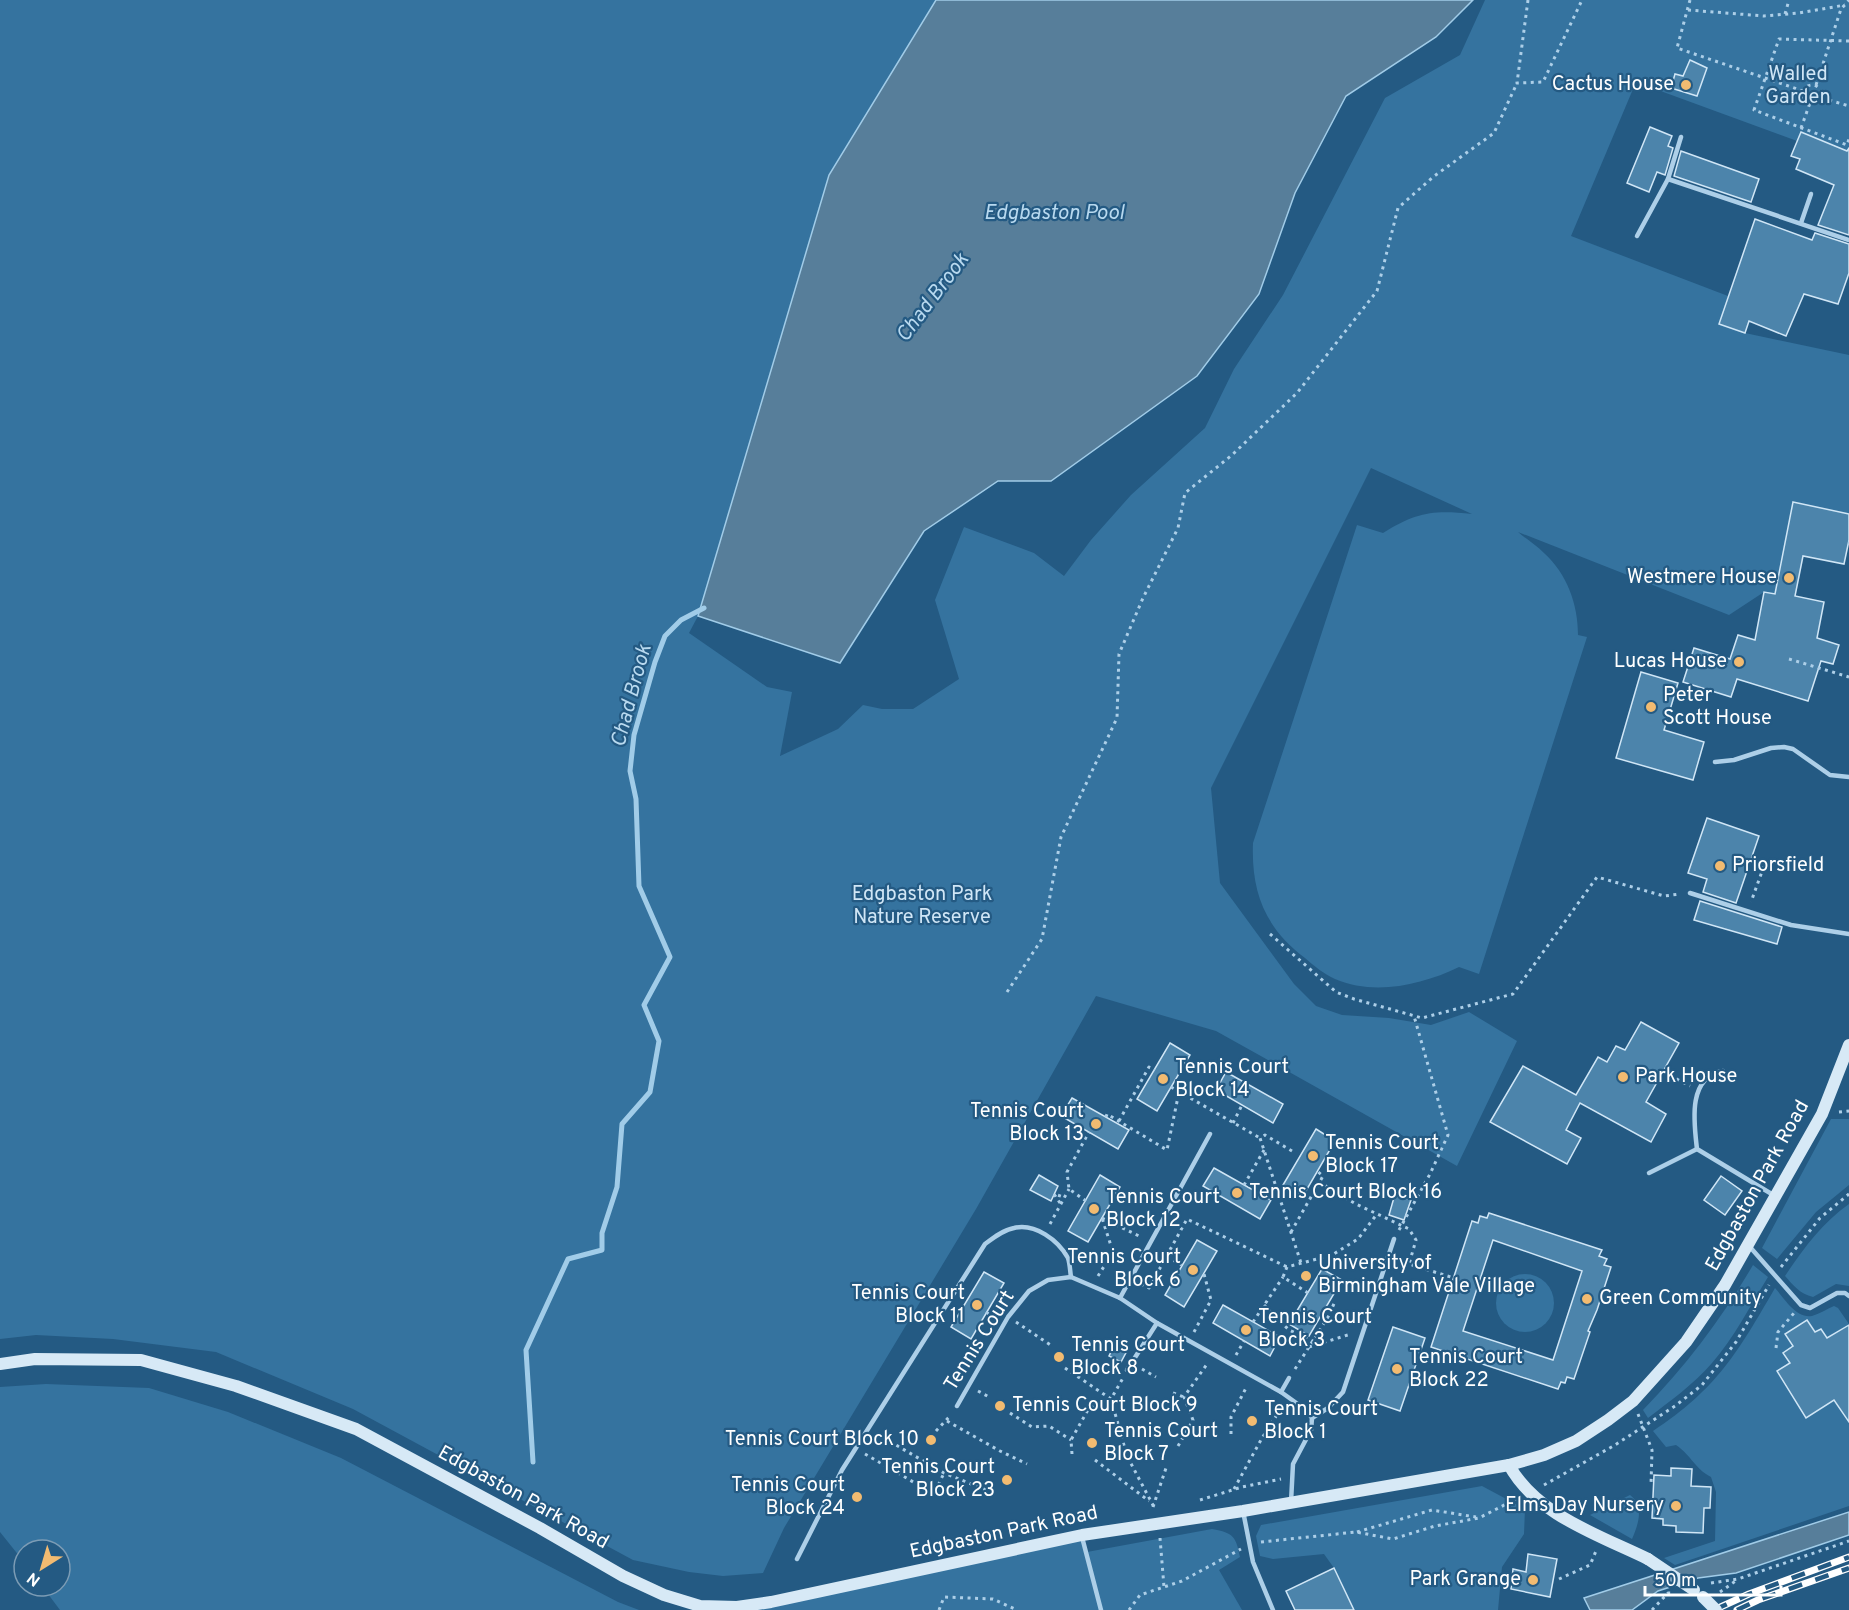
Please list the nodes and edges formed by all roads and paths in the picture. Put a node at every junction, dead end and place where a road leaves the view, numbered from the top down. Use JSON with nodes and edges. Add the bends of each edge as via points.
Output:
{"nodes":[{"id":1,"x":1528,"y":0,"type":"edge"},
{"id":2,"x":1582,"y":0,"type":"edge"},
{"id":3,"x":1690,"y":0,"type":"edge"},
{"id":4,"x":1789,"y":0,"type":"edge"},
{"id":5,"x":1849,"y":0,"type":"edge"},
{"id":6,"x":1845,"y":5,"type":"junction"},
{"id":7,"x":1688,"y":9,"type":"junction"},
{"id":8,"x":1785,"y":14,"type":"junction"},
{"id":9,"x":1832,"y":40,"type":"junction"},
{"id":10,"x":1849,"y":40,"type":"edge"},
{"id":11,"x":1766,"y":77,"type":"junction"},
{"id":12,"x":1517,"y":82,"type":"junction"},
{"id":13,"x":1816,"y":85,"type":"junction"},
{"id":14,"x":1803,"y":91,"type":"junction"},
{"id":15,"x":1821,"y":97,"type":"junction"},
{"id":16,"x":1810,"y":103,"type":"junction"},
{"id":17,"x":1849,"y":106,"type":"edge"},
{"id":18,"x":1801,"y":128,"type":"junction"},
{"id":19,"x":1681,"y":137,"type":"dead end"},
{"id":20,"x":1849,"y":139,"type":"edge"},
{"id":21,"x":1668,"y":179,"type":"junction"},
{"id":22,"x":1811,"y":194,"type":"dead end"},
{"id":23,"x":1801,"y":223,"type":"junction"},
{"id":24,"x":1637,"y":236,"type":"dead end"},
{"id":25,"x":1849,"y":240,"type":"edge"},
{"id":26,"x":1789,"y":659,"type":"dead end"},
{"id":27,"x":1849,"y":676,"type":"edge"},
{"id":28,"x":1715,"y":762,"type":"dead end"},
{"id":29,"x":1849,"y":777,"type":"edge"},
{"id":30,"x":1751,"y":860,"type":"dead end"},
{"id":31,"x":1690,"y":893,"type":"joint"},
{"id":32,"x":1748,"y":912,"type":"junction"},
{"id":33,"x":1270,"y":934,"type":"dead end"},
{"id":34,"x":1849,"y":934,"type":"edge"},
{"id":35,"x":1007,"y":992,"type":"dead end"},
{"id":36,"x":1414,"y":1015,"type":"junction"},
{"id":37,"x":1849,"y":1045,"type":"edge"},
{"id":38,"x":1155,"y":1070,"type":"dead end"},
{"id":39,"x":1723,"y":1071,"type":"dead end"},
{"id":40,"x":1663,"y":1072,"type":"dead end"},
{"id":41,"x":1171,"y":1087,"type":"dead end"},
{"id":42,"x":1699,"y":1091,"type":"junction"},
{"id":43,"x":1179,"y":1092,"type":"junction"},
{"id":44,"x":1242,"y":1105,"type":"dead end"},
{"id":45,"x":1106,"y":1117,"type":"dead end"},
{"id":46,"x":1119,"y":1121,"type":"junction"},
{"id":47,"x":1233,"y":1123,"type":"junction"},
{"id":48,"x":1089,"y":1132,"type":"dead end"},
{"id":49,"x":1210,"y":1134,"type":"dead end"},
{"id":50,"x":1260,"y":1138,"type":"junction"},
{"id":51,"x":1697,"y":1149,"type":"junction"},
{"id":52,"x":1264,"y":1150,"type":"junction"},
{"id":53,"x":1292,"y":1151,"type":"dead end"},
{"id":54,"x":1317,"y":1171,"type":"dead end"},
{"id":55,"x":1649,"y":1173,"type":"dead end"},
{"id":56,"x":1319,"y":1182,"type":"junction"},
{"id":57,"x":1244,"y":1185,"type":"dead end"},
{"id":58,"x":1069,"y":1189,"type":"junction"},
{"id":59,"x":1775,"y":1196,"type":"junction"},
{"id":60,"x":1064,"y":1197,"type":"junction"},
{"id":61,"x":1086,"y":1201,"type":"dead end"},
{"id":62,"x":1060,"y":1203,"type":"junction"},
{"id":63,"x":1377,"y":1214,"type":"junction"},
{"id":64,"x":1401,"y":1226,"type":"junction"},
{"id":65,"x":1291,"y":1232,"type":"junction"},
{"id":66,"x":1045,"y":1234,"type":"junction"},
{"id":67,"x":1394,"y":1239,"type":"joint"},
{"id":68,"x":1150,"y":1241,"type":"junction"},
{"id":69,"x":1748,"y":1245,"type":"junction"},
{"id":70,"x":1167,"y":1257,"type":"junction"},
{"id":71,"x":1301,"y":1263,"type":"junction"},
{"id":72,"x":1182,"y":1266,"type":"dead end"},
{"id":73,"x":1287,"y":1267,"type":"junction"},
{"id":74,"x":1204,"y":1274,"type":"dead end"},
{"id":75,"x":1071,"y":1276,"type":"junction"},
{"id":76,"x":1283,"y":1276,"type":"junction"},
{"id":77,"x":1130,"y":1277,"type":"junction"},
{"id":78,"x":1457,"y":1279,"type":"dead end"},
{"id":79,"x":1093,"y":1286,"type":"junction"},
{"id":80,"x":1308,"y":1293,"type":"dead end"},
{"id":81,"x":1849,"y":1296,"type":"edge"},
{"id":82,"x":1120,"y":1298,"type":"junction"},
{"id":83,"x":1328,"y":1303,"type":"dead end"},
{"id":84,"x":1264,"y":1305,"type":"junction"},
{"id":85,"x":1801,"y":1305,"type":"junction"},
{"id":86,"x":1008,"y":1317,"type":"junction"},
{"id":87,"x":1253,"y":1322,"type":"dead end"},
{"id":88,"x":1157,"y":1323,"type":"junction"},
{"id":89,"x":1364,"y":1329,"type":"junction"},
{"id":90,"x":1189,"y":1341,"type":"junction"},
{"id":91,"x":1313,"y":1341,"type":"junction"},
{"id":92,"x":1052,"y":1346,"type":"dead end"},
{"id":93,"x":1309,"y":1347,"type":"junction"},
{"id":94,"x":1776,"y":1348,"type":"dead end"},
{"id":95,"x":1213,"y":1355,"type":"junction"},
{"id":96,"x":1132,"y":1363,"type":"junction"},
{"id":97,"x":0,"y":1364,"type":"edge"},
{"id":98,"x":1065,"y":1368,"type":"dead end"},
{"id":99,"x":1127,"y":1370,"type":"joint"},
{"id":100,"x":1156,"y":1377,"type":"dead end"},
{"id":101,"x":1252,"y":1377,"type":"junction"},
{"id":102,"x":1289,"y":1378,"type":"joint"},
{"id":103,"x":1281,"y":1392,"type":"junction"},
{"id":104,"x":1173,"y":1393,"type":"dead end"},
{"id":105,"x":1184,"y":1397,"type":"junction"},
{"id":106,"x":1288,"y":1398,"type":"junction"},
{"id":107,"x":1111,"y":1399,"type":"junction"},
{"id":108,"x":1634,"y":1401,"type":"junction"},
{"id":109,"x":957,"y":1406,"type":"joint"},
{"id":110,"x":1010,"y":1413,"type":"dead end"},
{"id":111,"x":1312,"y":1418,"type":"junction"},
{"id":112,"x":947,"y":1421,"type":"junction"},
{"id":113,"x":868,"y":1429,"type":"junction"},
{"id":114,"x":936,"y":1431,"type":"dead end"},
{"id":115,"x":1231,"y":1434,"type":"dead end"},
{"id":116,"x":1257,"y":1435,"type":"dead end"},
{"id":117,"x":1262,"y":1438,"type":"junction"},
{"id":118,"x":1071,"y":1440,"type":"junction"},
{"id":119,"x":1178,"y":1446,"type":"dead end"},
{"id":120,"x":855,"y":1449,"type":"junction"},
{"id":121,"x":1072,"y":1454,"type":"dead end"},
{"id":122,"x":1095,"y":1460,"type":"dead end"},
{"id":123,"x":1027,"y":1464,"type":"dead end"},
{"id":124,"x":1167,"y":1465,"type":"dead end"},
{"id":125,"x":1509,"y":1465,"type":"junction"},
{"id":126,"x":944,"y":1473,"type":"junction"},
{"id":127,"x":1291,"y":1477,"type":"junction"},
{"id":128,"x":1651,"y":1485,"type":"dead end"},
{"id":129,"x":1233,"y":1491,"type":"junction"},
{"id":130,"x":996,"y":1494,"type":"dead end"},
{"id":131,"x":1151,"y":1502,"type":"junction"},
{"id":132,"x":1292,"y":1502,"type":"junction"},
{"id":133,"x":1190,"y":1503,"type":"dead end"},
{"id":134,"x":1153,"y":1507,"type":"junction"},
{"id":135,"x":1243,"y":1511,"type":"junction"},
{"id":136,"x":1479,"y":1518,"type":"dead end"},
{"id":137,"x":1158,"y":1522,"type":"junction"},
{"id":138,"x":1356,"y":1532,"type":"dead end"},
{"id":139,"x":1082,"y":1535,"type":"junction"},
{"id":140,"x":1602,"y":1537,"type":"junction"},
{"id":141,"x":1849,"y":1541,"type":"edge"},
{"id":142,"x":796,"y":1559,"type":"dead end"},
{"id":143,"x":1559,"y":1579,"type":"dead end"},
{"id":144,"x":1164,"y":1587,"type":"dead end"},
{"id":145,"x":1140,"y":1594,"type":"dead end"},
{"id":146,"x":1704,"y":1594,"type":"junction"},
{"id":147,"x":939,"y":1610,"type":"edge"},
{"id":148,"x":1017,"y":1610,"type":"edge"},
{"id":149,"x":1101,"y":1610,"type":"edge"},
{"id":150,"x":1129,"y":1610,"type":"edge"},
{"id":151,"x":1273,"y":1610,"type":"edge"},
{"id":152,"x":1716,"y":1610,"type":"edge"}],
"edges":[{"from":1,"to":12,"type":"path"},
{"from":2,"to":12,"type":"path","via":[[1544,82]]},
{"from":3,"to":7,"type":"path"},
{"from":4,"to":8,"type":"path"},
{"from":5,"to":6,"type":"path"},
{"from":6,"to":8,"type":"path"},
{"from":6,"to":9,"type":"path"},
{"from":7,"to":8,"type":"path","via":[[1764,16]]},
{"from":7,"to":11,"type":"path","via":[[1677,48]]},
{"from":9,"to":10,"type":"path"},
{"from":9,"to":11,"type":"path","via":[[1779,39]]},
{"from":9,"to":13,"type":"path"},
{"from":11,"to":14,"type":"path"},
{"from":11,"to":18,"type":"path","via":[[1754,110]]},
{"from":12,"to":35,"type":"path","via":[[1494,133],[1398,208],[1377,291],[1297,393],[1185,493],[1178,528],[1119,654],[1117,718],[1061,837],[1042,939]]},
{"from":13,"to":14,"type":"path"},
{"from":13,"to":15,"type":"path","via":[[1821,89]]},
{"from":14,"to":16,"type":"path"},
{"from":15,"to":16,"type":"path"},
{"from":15,"to":17,"type":"path"},
{"from":16,"to":18,"type":"path"},
{"from":18,"to":20,"type":"path","via":[[1847,145]]},
{"from":19,"to":21,"type":"lane"},
{"from":21,"to":23,"type":"lane"},
{"from":21,"to":24,"type":"lane"},
{"from":22,"to":23,"type":"lane"},
{"from":23,"to":25,"type":"lane"},
{"from":26,"to":27,"type":"path"},
{"from":28,"to":29,"type":"lane","via":[[1784,747],[1793,749],[1830,776]]},
{"from":30,"to":32,"type":"path","via":[[1764,866]]},
{"from":31,"to":32,"type":"lane"},
{"from":31,"to":36,"type":"path","via":[[1664,896],[1597,877],[1513,994],[1422,1018]]},
{"from":32,"to":34,"type":"lane","via":[[1791,925]]},
{"from":33,"to":36,"type":"path","via":[[1336,992]]},
{"from":36,"to":64,"type":"path","via":[[1448,1135]]},
{"from":37,"to":59,"type":"street","name":"Edgbaston Park Road","via":[[1822,1114]]},
{"from":38,"to":46,"type":"path","via":[[1149,1066]]},
{"from":39,"to":42,"type":"lane","via":[[1713,1073]]},
{"from":40,"to":42,"type":"path"},
{"from":41,"to":43,"type":"path"},
{"from":42,"to":51,"type":"lane","via":[[1694,1102]]},
{"from":43,"to":46,"type":"path","via":[[1167,1150]]},
{"from":43,"to":47,"type":"path"},
{"from":44,"to":47,"type":"path"},
{"from":45,"to":46,"type":"path","via":[[1107,1114]]},
{"from":47,"to":50,"type":"path"},
{"from":48,"to":58,"type":"path","via":[[1067,1172]]},
{"from":49,"to":68,"type":"lane"},
{"from":50,"to":52,"type":"path"},
{"from":50,"to":53,"type":"path","via":[[1264,1135]]},
{"from":51,"to":55,"type":"lane"},
{"from":51,"to":59,"type":"lane"},
{"from":52,"to":57,"type":"path"},
{"from":52,"to":65,"type":"path"},
{"from":54,"to":56,"type":"path","via":[[1323,1176]]},
{"from":56,"to":63,"type":"path"},
{"from":56,"to":65,"type":"path"},
{"from":58,"to":60,"type":"path"},
{"from":58,"to":61,"type":"path"},
{"from":59,"to":69,"type":"street","name":"Edgbaston Park Road"},
{"from":60,"to":62,"type":"path"},
{"from":60,"to":62,"type":"path","via":[[1054,1194]]},
{"from":62,"to":66,"type":"path"},
{"from":63,"to":64,"type":"path"},
{"from":63,"to":71,"type":"path","via":[[1358,1239],[1332,1255]]},
{"from":64,"to":67,"type":"path"},
{"from":64,"to":78,"type":"path","via":[[1409,1229],[1416,1240],[1409,1264]]},
{"from":65,"to":71,"type":"path"},
{"from":66,"to":75,"type":"lane","via":[[1069,1260]]},
{"from":66,"to":113,"type":"lane","via":[[1027,1227],[1013,1228],[985,1244]]},
{"from":67,"to":89,"type":"lane"},
{"from":68,"to":77,"type":"lane"},
{"from":68,"to":79,"type":"path","via":[[1102,1218],[1113,1252]]},
{"from":69,"to":85,"type":"lane"},
{"from":69,"to":108,"type":"street","name":"Edgbaston Park Road","via":[[1686,1342]]},
{"from":70,"to":72,"type":"path"},
{"from":70,"to":73,"type":"path","via":[[1187,1219]]},
{"from":70,"to":77,"type":"path","via":[[1149,1288]]},
{"from":71,"to":73,"type":"path"},
{"from":73,"to":76,"type":"path"},
{"from":74,"to":90,"type":"path","via":[[1211,1300]]},
{"from":75,"to":79,"type":"lane"},
{"from":75,"to":86,"type":"lane","name":"Tennis Court","via":[[1048,1280],[1029,1291]]},
{"from":76,"to":80,"type":"path"},
{"from":76,"to":84,"type":"path"},
{"from":77,"to":82,"type":"lane"},
{"from":79,"to":82,"type":"lane"},
{"from":81,"to":85,"type":"lane","via":[[1837,1293],[1810,1308]]},
{"from":82,"to":88,"type":"lane"},
{"from":83,"to":91,"type":"path","via":[[1335,1306]]},
{"from":84,"to":87,"type":"path"},
{"from":84,"to":91,"type":"path","via":[[1289,1330]]},
{"from":85,"to":94,"type":"path","via":[[1778,1332]]},
{"from":86,"to":92,"type":"path"},
{"from":86,"to":109,"type":"lane","name":"Tennis Court"},
{"from":88,"to":90,"type":"lane"},
{"from":88,"to":96,"type":"lane"},
{"from":89,"to":93,"type":"path"},
{"from":89,"to":111,"type":"lane","via":[[1343,1392],[1329,1408]]},
{"from":90,"to":95,"type":"lane"},
{"from":91,"to":93,"type":"path"},
{"from":93,"to":102,"type":"path"},
{"from":95,"to":101,"type":"lane"},
{"from":95,"to":105,"type":"path"},
{"from":96,"to":99,"type":"lane"},
{"from":96,"to":100,"type":"path"},
{"from":97,"to":139,"type":"street","name":"Edgbaston Park Road","via":[[34,1359],[141,1360],[236,1386],[356,1428],[622,1576],[700,1606],[771,1602]]},
{"from":98,"to":107,"type":"path"},
{"from":99,"to":107,"type":"path"},
{"from":101,"to":103,"type":"lane"},
{"from":101,"to":115,"type":"path","via":[[1231,1417]]},
{"from":102,"to":103,"type":"lane"},
{"from":103,"to":106,"type":"lane"},
{"from":104,"to":105,"type":"path"},
{"from":105,"to":119,"type":"path","via":[[1193,1420]]},
{"from":106,"to":111,"type":"lane"},
{"from":106,"to":117,"type":"path"},
{"from":107,"to":118,"type":"path","via":[[1089,1408]]},
{"from":107,"to":131,"type":"path","via":[[1127,1456]]},
{"from":108,"to":125,"type":"street","name":"Edgbaston Park Road","via":[[1575,1441]]},
{"from":108,"to":128,"type":"path","via":[[1652,1450]]},
{"from":109,"to":112,"type":"path"},
{"from":110,"to":118,"type":"path","via":[[1032,1427],[1048,1426]]},
{"from":111,"to":127,"type":"lane","via":[[1311,1430],[1293,1464]]},
{"from":112,"to":114,"type":"path"},
{"from":112,"to":123,"type":"path"},
{"from":113,"to":120,"type":"lane"},
{"from":113,"to":126,"type":"path"},
{"from":116,"to":117,"type":"path"},
{"from":117,"to":129,"type":"path"},
{"from":118,"to":121,"type":"path"},
{"from":120,"to":126,"type":"path","via":[[934,1494]]},
{"from":120,"to":142,"type":"lane"},
{"from":122,"to":131,"type":"path"},
{"from":124,"to":134,"type":"path"},
{"from":125,"to":132,"type":"street","name":"Edgbaston Park Road"},
{"from":125,"to":140,"type":"street","via":[[1529,1492],[1563,1518]]},
{"from":126,"to":130,"type":"path"},
{"from":127,"to":129,"type":"path"},
{"from":127,"to":132,"type":"lane"},
{"from":129,"to":133,"type":"path"},
{"from":131,"to":134,"type":"path"},
{"from":132,"to":135,"type":"street","name":"Edgbaston Park Road"},
{"from":134,"to":137,"type":"path"},
{"from":135,"to":137,"type":"street","name":"Edgbaston Park Road"},
{"from":135,"to":151,"type":"lane","via":[[1253,1562]]},
{"from":136,"to":138,"type":"path","via":[[1432,1510]]},
{"from":137,"to":139,"type":"street","name":"Edgbaston Park Road"},
{"from":137,"to":144,"type":"path"},
{"from":139,"to":149,"type":"lane"},
{"from":140,"to":143,"type":"path","via":[[1590,1565]]},
{"from":140,"to":146,"type":"street","bridge":true,"via":[[1648,1559]]},
{"from":141,"to":146,"type":"path"},
{"from":145,"to":150,"type":"path"},
{"from":146,"to":152,"type":"street","bridge":true},
{"from":147,"to":148,"type":"path","via":[[944,1597],[993,1599]]}]}
